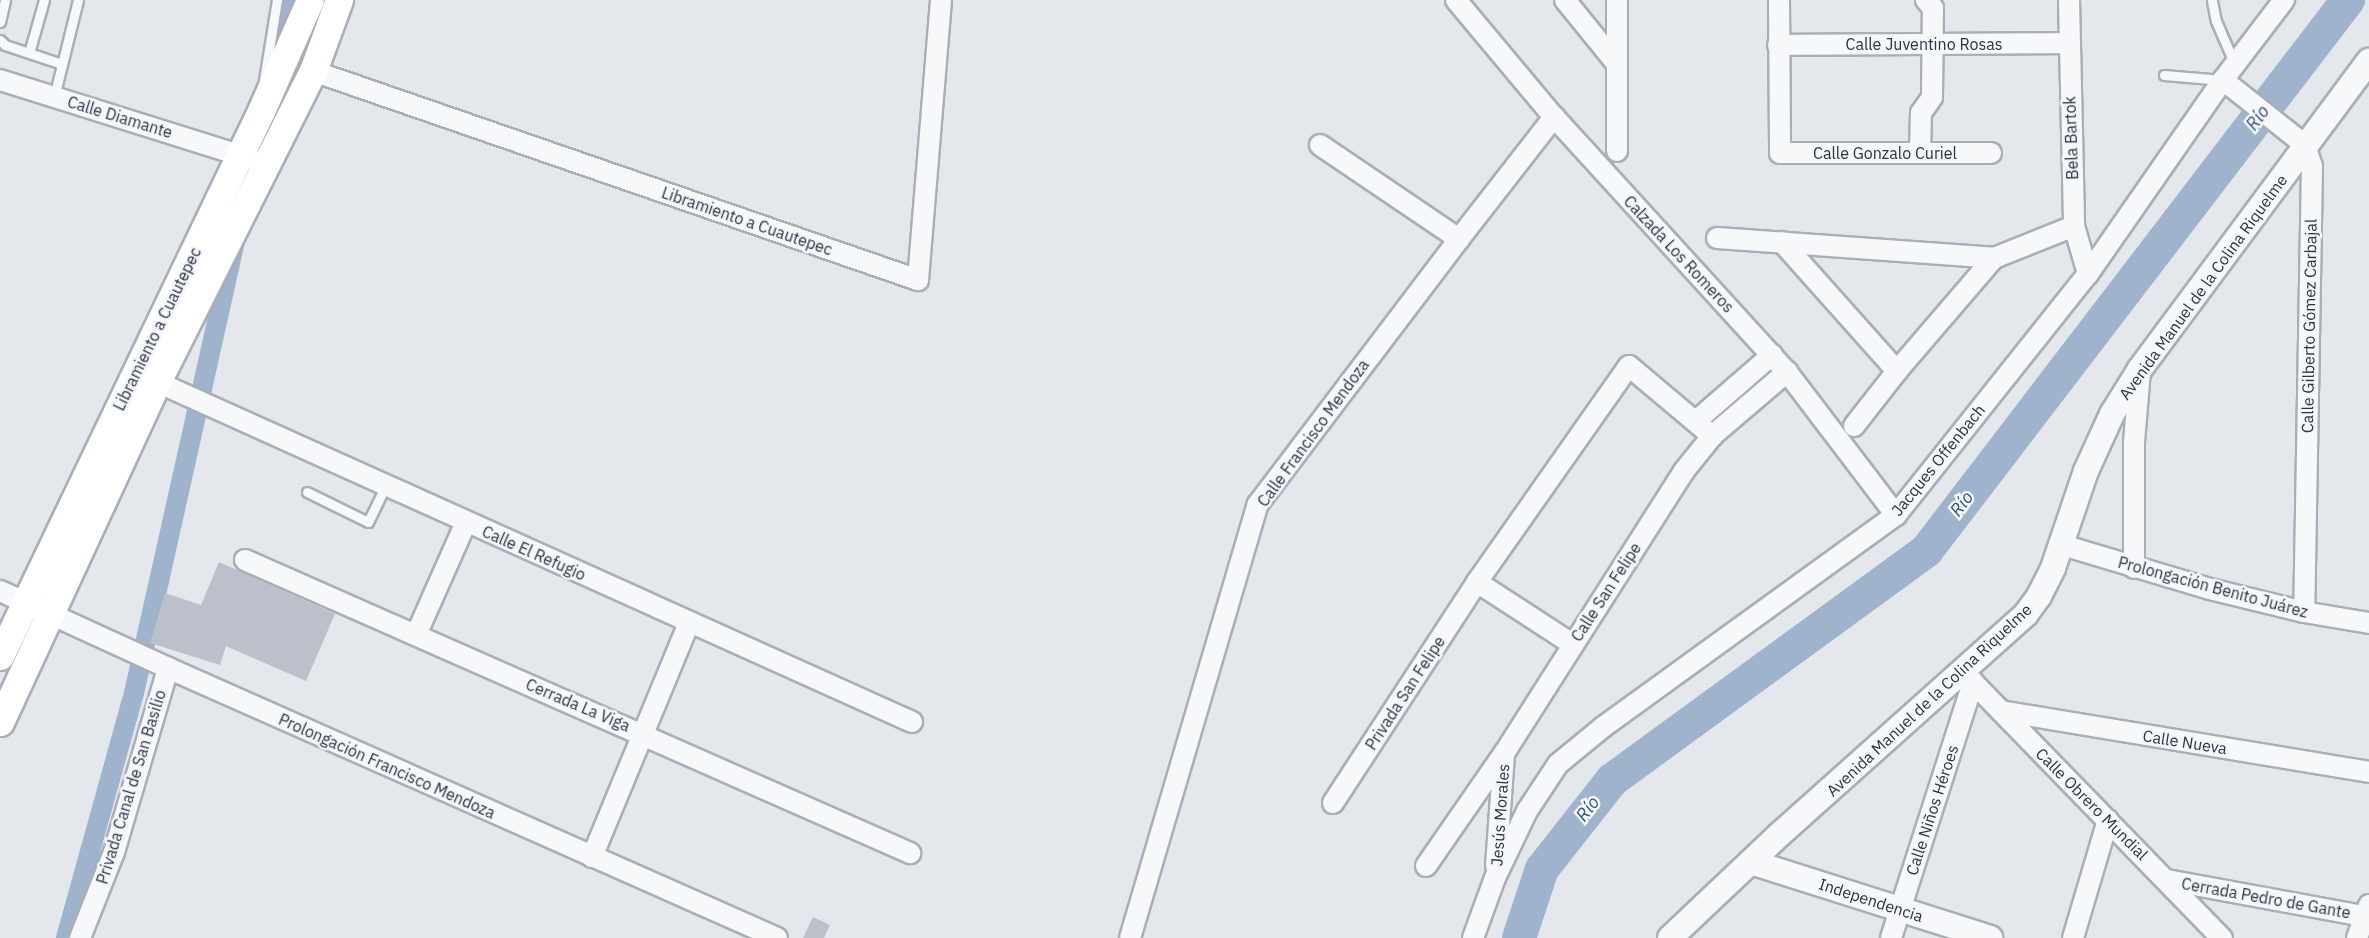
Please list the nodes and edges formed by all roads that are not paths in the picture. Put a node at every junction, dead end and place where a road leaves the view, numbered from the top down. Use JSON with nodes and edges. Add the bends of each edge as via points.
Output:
{"nodes":[{"id":1,"x":5,"y":0,"type":"edge"},
{"id":2,"x":44,"y":0,"type":"edge"},
{"id":3,"x":78,"y":0,"type":"edge"},
{"id":4,"x":277,"y":0,"type":"edge"},
{"id":5,"x":310,"y":0,"type":"edge"},
{"id":6,"x":339,"y":0,"type":"edge"},
{"id":7,"x":1456,"y":0,"type":"edge"},
{"id":8,"x":1565,"y":0,"type":"edge"},
{"id":9,"x":1617,"y":0,"type":"edge"},
{"id":10,"x":1779,"y":0,"type":"edge"},
{"id":11,"x":1926,"y":0,"type":"edge"},
{"id":12,"x":2069,"y":0,"type":"edge"},
{"id":13,"x":2283,"y":0,"type":"edge"},
{"id":14,"x":941,"y":1,"type":"edge"},
{"id":15,"x":2212,"y":1,"type":"edge"},
{"id":16,"x":0,"y":22,"type":"edge"},
{"id":17,"x":0,"y":40,"type":"edge"},
{"id":18,"x":2069,"y":43,"type":"junction"},
{"id":19,"x":1933,"y":44,"type":"junction"},
{"id":20,"x":1778,"y":45,"type":"junction"},
{"id":21,"x":28,"y":53,"type":"junction"},
{"id":22,"x":2369,"y":61,"type":"edge"},
{"id":23,"x":62,"y":64,"type":"junction"},
{"id":24,"x":1617,"y":64,"type":"junction"},
{"id":25,"x":313,"y":70,"type":"junction"},
{"id":26,"x":2164,"y":75,"type":"dead end"},
{"id":27,"x":2231,"y":78,"type":"junction"},
{"id":28,"x":0,"y":80,"type":"edge"},
{"id":29,"x":54,"y":97,"type":"junction"},
{"id":30,"x":261,"y":111,"type":"junction"},
{"id":31,"x":1554,"y":117,"type":"junction"},
{"id":32,"x":2299,"y":140,"type":"junction"},
{"id":33,"x":1320,"y":145,"type":"dead end"},
{"id":34,"x":1617,"y":151,"type":"dead end"},
{"id":35,"x":1920,"y":153,"type":"junction"},
{"id":36,"x":1991,"y":153,"type":"dead end"},
{"id":37,"x":240,"y":155,"type":"junction"},
{"id":38,"x":267,"y":163,"type":"junction"},
{"id":39,"x":2074,"y":226,"type":"junction"},
{"id":40,"x":1717,"y":238,"type":"dead end"},
{"id":41,"x":1459,"y":239,"type":"junction"},
{"id":42,"x":1782,"y":242,"type":"junction"},
{"id":43,"x":1994,"y":258,"type":"junction"},
{"id":44,"x":2088,"y":274,"type":"junction"},
{"id":45,"x":1772,"y":355,"type":"junction"},
{"id":46,"x":2140,"y":369,"type":"junction"},
{"id":47,"x":1897,"y":370,"type":"junction"},
{"id":48,"x":1787,"y":372,"type":"junction"},
{"id":49,"x":157,"y":382,"type":"junction"},
{"id":50,"x":1696,"y":421,"type":"junction"},
{"id":51,"x":1854,"y":426,"type":"dead end"},
{"id":52,"x":1712,"y":436,"type":"junction"},
{"id":53,"x":386,"y":485,"type":"junction"},
{"id":54,"x":307,"y":492,"type":"dead end"},
{"id":55,"x":1896,"y":515,"type":"junction"},
{"id":56,"x":466,"y":522,"type":"junction"},
{"id":57,"x":2059,"y":544,"type":"junction"},
{"id":58,"x":245,"y":560,"type":"dead end"},
{"id":59,"x":2134,"y":568,"type":"junction"},
{"id":60,"x":1477,"y":582,"type":"junction"},
{"id":61,"x":0,"y":591,"type":"edge"},
{"id":62,"x":38,"y":608,"type":"junction"},
{"id":63,"x":2304,"y":612,"type":"junction"},
{"id":64,"x":689,"y":623,"type":"junction"},
{"id":65,"x":2369,"y":623,"type":"edge"},
{"id":66,"x":416,"y":635,"type":"junction"},
{"id":67,"x":1572,"y":644,"type":"junction"},
{"id":68,"x":0,"y":656,"type":"edge"},
{"id":69,"x":168,"y":668,"type":"junction"},
{"id":70,"x":1967,"y":676,"type":"junction"},
{"id":71,"x":2001,"y":711,"type":"junction"},
{"id":72,"x":0,"y":722,"type":"edge"},
{"id":73,"x":912,"y":722,"type":"dead end"},
{"id":74,"x":643,"y":733,"type":"junction"},
{"id":75,"x":1505,"y":752,"type":"junction"},
{"id":76,"x":2369,"y":772,"type":"edge"},
{"id":77,"x":1334,"y":803,"type":"dead end"},
{"id":78,"x":2108,"y":820,"type":"junction"},
{"id":79,"x":910,"y":853,"type":"dead end"},
{"id":80,"x":592,"y":857,"type":"junction"},
{"id":81,"x":1751,"y":862,"type":"junction"},
{"id":82,"x":1426,"y":866,"type":"dead end"},
{"id":83,"x":1495,"y":878,"type":"junction"},
{"id":84,"x":2168,"y":880,"type":"junction"},
{"id":85,"x":1900,"y":910,"type":"junction"},
{"id":86,"x":2368,"y":913,"type":"edge"},
{"id":87,"x":80,"y":938,"type":"edge"},
{"id":88,"x":777,"y":938,"type":"edge"},
{"id":89,"x":1130,"y":938,"type":"edge"},
{"id":90,"x":1473,"y":938,"type":"edge"},
{"id":91,"x":1670,"y":938,"type":"edge"},
{"id":92,"x":1891,"y":938,"type":"edge"},
{"id":93,"x":1990,"y":938,"type":"edge"},
{"id":94,"x":2073,"y":938,"type":"edge"},
{"id":95,"x":2222,"y":938,"type":"edge"},
{"id":96,"x":2357,"y":938,"type":"edge"}],
"edges":[{"from":1,"to":16,"type":"lane"},
{"from":2,"to":21,"type":"lane"},
{"from":3,"to":23,"type":"lane"},
{"from":4,"to":30,"type":"lane","via":[[265,62]]},
{"from":5,"to":30,"type":"main road","name":"Libramiento a Cuautepec"},
{"from":6,"to":25,"type":"main road","name":"Libramiento a Cuautepec"},
{"from":7,"to":31,"type":"street","name":"Calzada Los Romeros"},
{"from":8,"to":24,"type":"street"},
{"from":9,"to":24,"type":"street"},
{"from":10,"to":20,"type":"street"},
{"from":11,"to":19,"type":"street","via":[[1933,8]]},
{"from":12,"to":18,"type":"street","name":"Bela Bartok"},
{"from":13,"to":27,"type":"street","name":"Jacques Offenbach"},
{"from":14,"to":25,"type":"street","name":"Libramiento a Cuautepec","via":[[918,280]]},
{"from":15,"to":27,"type":"lane"},
{"from":17,"to":21,"type":"lane"},
{"from":18,"to":19,"type":"street","name":"Calle Juventino Rosas"},
{"from":18,"to":39,"type":"street","name":"Bela Bartok"},
{"from":19,"to":20,"type":"street","name":"Calle Juventino Rosas"},
{"from":19,"to":35,"type":"street","via":[[1932,97],[1921,113]]},
{"from":20,"to":35,"type":"street","name":"Calle Gonzalo Curiel","via":[[1780,153]]},
{"from":21,"to":23,"type":"lane"},
{"from":22,"to":32,"type":"street","name":"Avenida Manuel de la Colina Riquelme"},
{"from":23,"to":29,"type":"lane"},
{"from":24,"to":34,"type":"street"},
{"from":25,"to":38,"type":"main road","name":"Libramiento a Cuautepec"},
{"from":26,"to":27,"type":"lane"},
{"from":27,"to":32,"type":"street"},
{"from":27,"to":44,"type":"street","name":"Jacques Offenbach"},
{"from":28,"to":29,"type":"street","name":"Calle Diamante"},
{"from":29,"to":37,"type":"street","name":"Calle Diamante"},
{"from":30,"to":37,"type":"main road","name":"Libramiento a Cuautepec"},
{"from":31,"to":41,"type":"street","name":"Calle Francisco Mendoza"},
{"from":31,"to":45,"type":"street","name":"Calzada Los Romeros"},
{"from":32,"to":46,"type":"street","name":"Avenida Manuel de la Colina Riquelme"},
{"from":32,"to":63,"type":"street","name":"Calle Gilberto Gómez Carbajal","via":[[2312,166]]},
{"from":33,"to":41,"type":"street"},
{"from":35,"to":36,"type":"street","name":"Calle Gonzalo Curiel"},
{"from":37,"to":38,"type":"street","name":"Calle Diamante"},
{"from":37,"to":62,"type":"main road","name":"Libramiento a Cuautepec"},
{"from":38,"to":49,"type":"main road","name":"Libramiento a Cuautepec"},
{"from":39,"to":43,"type":"street"},
{"from":39,"to":44,"type":"street","name":"Bela Bartok"},
{"from":40,"to":42,"type":"street"},
{"from":41,"to":89,"type":"street","name":"Calle Francisco Mendoza","via":[[1258,504]]},
{"from":42,"to":43,"type":"street"},
{"from":42,"to":47,"type":"street"},
{"from":43,"to":47,"type":"street"},
{"from":44,"to":55,"type":"street","name":"Jacques Offenbach"},
{"from":45,"to":48,"type":"street","name":"Calzada Los Romeros"},
{"from":45,"to":50,"type":"street"},
{"from":46,"to":57,"type":"street","name":"Avenida Manuel de la Colina Riquelme","via":[[2112,414]]},
{"from":46,"to":59,"type":"street","via":[[2134,442]]},
{"from":47,"to":51,"type":"street"},
{"from":48,"to":52,"type":"street","name":"Calle San Felipe"},
{"from":48,"to":55,"type":"street","name":"Calzada Los Romeros"},
{"from":49,"to":53,"type":"street","name":"Calle El Refugio"},
{"from":49,"to":62,"type":"main road","name":"Libramiento a Cuautepec"},
{"from":50,"to":52,"type":"street"},
{"from":50,"to":60,"type":"street","via":[[1629,366]]},
{"from":52,"to":67,"type":"street","name":"Calle San Felipe","via":[[1684,471]]},
{"from":53,"to":54,"type":"lane","via":[[368,522]]},
{"from":53,"to":56,"type":"street","name":"Calle El Refugio"},
{"from":55,"to":83,"type":"street","name":"Jacques Offenbach","via":[[1603,727],[1558,764],[1527,811]]},
{"from":56,"to":64,"type":"street","name":"Calle El Refugio"},
{"from":56,"to":66,"type":"street"},
{"from":57,"to":59,"type":"street","name":"Prolongación Benito Juárez"},
{"from":57,"to":70,"type":"street","name":"Avenida Manuel de la Colina Riquelme","via":[[2053,568],[2039,596]]},
{"from":58,"to":66,"type":"street","name":"Cerrada La Viga"},
{"from":59,"to":63,"type":"street","name":"Prolongación Benito Juárez"},
{"from":60,"to":67,"type":"street"},
{"from":60,"to":77,"type":"street","name":"Privada San Felipe"},
{"from":61,"to":62,"type":"street","name":"Prolongación Francisco Mendoza"},
{"from":62,"to":68,"type":"main road","name":"Libramiento a Cuautepec"},
{"from":62,"to":69,"type":"street","name":"Prolongación Francisco Mendoza"},
{"from":62,"to":72,"type":"main road","name":"Libramiento a Cuautepec"},
{"from":63,"to":65,"type":"street","name":"Prolongación Benito Juárez"},
{"from":64,"to":73,"type":"street","name":"Calle El Refugio"},
{"from":64,"to":74,"type":"street"},
{"from":66,"to":74,"type":"street","name":"Cerrada La Viga"},
{"from":67,"to":75,"type":"street","name":"Calle San Felipe"},
{"from":69,"to":80,"type":"street","name":"Prolongación Francisco Mendoza"},
{"from":69,"to":87,"type":"street","name":"Privada Canal de San Basilio","via":[[114,852]]},
{"from":70,"to":71,"type":"street","name":"Calle Obrero Mundial"},
{"from":70,"to":81,"type":"street","name":"Avenida Manuel de la Colina Riquelme"},
{"from":70,"to":85,"type":"street","name":"Calle Niños Héroes"},
{"from":71,"to":76,"type":"street","name":"Calle Nueva"},
{"from":71,"to":78,"type":"street","name":"Calle Obrero Mundial"},
{"from":74,"to":79,"type":"street","name":"Cerrada La Viga"},
{"from":74,"to":80,"type":"street"},
{"from":75,"to":82,"type":"street"},
{"from":75,"to":83,"type":"street","name":"Jesús Morales"},
{"from":78,"to":84,"type":"street","name":"Calle Obrero Mundial"},
{"from":78,"to":94,"type":"street"},
{"from":80,"to":88,"type":"street","name":"Prolongación Francisco Mendoza"},
{"from":81,"to":85,"type":"street","name":"Independencia"},
{"from":81,"to":91,"type":"street","name":"Avenida Manuel de la Colina Riquelme"},
{"from":83,"to":90,"type":"street","name":"Jacques Offenbach"},
{"from":84,"to":86,"type":"street","name":"Cerrada Pedro de Gante"},
{"from":84,"to":95,"type":"street","name":"Calle Obrero Mundial"},
{"from":85,"to":92,"type":"street","name":"Calle Niños Héroes"},
{"from":85,"to":93,"type":"street","name":"Independencia"},
{"from":86,"to":96,"type":"street"}]}
